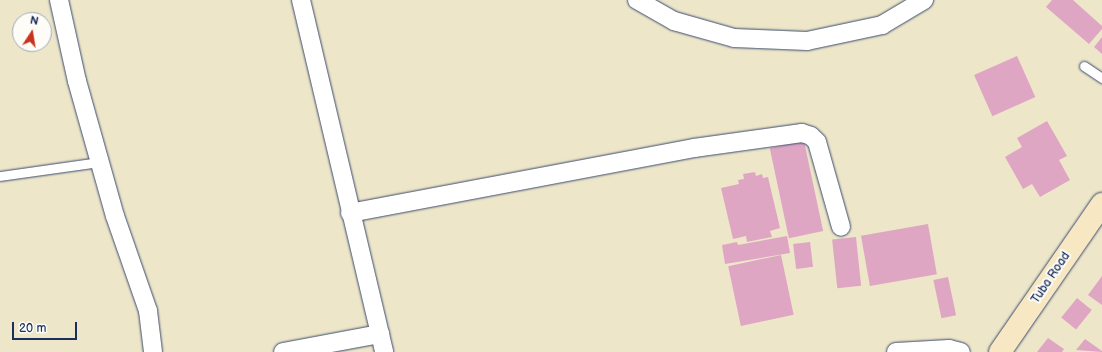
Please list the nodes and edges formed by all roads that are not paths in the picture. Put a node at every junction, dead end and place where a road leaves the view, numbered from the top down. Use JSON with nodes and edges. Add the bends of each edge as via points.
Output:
{"nodes":[{"id":1,"x":60,"y":0,"type":"edge"},
{"id":2,"x":301,"y":0,"type":"edge"},
{"id":3,"x":637,"y":0,"type":"edge"},
{"id":4,"x":924,"y":0,"type":"edge"},
{"id":5,"x":1084,"y":66,"type":"dead end"},
{"id":6,"x":1102,"y":78,"type":"edge"},
{"id":7,"x":100,"y":162,"type":"junction"},
{"id":8,"x":0,"y":176,"type":"edge"},
{"id":9,"x":1102,"y":204,"type":"edge"},
{"id":10,"x":350,"y":213,"type":"junction"},
{"id":11,"x":841,"y":227,"type":"dead end"},
{"id":12,"x":380,"y":334,"type":"junction"},
{"id":13,"x":153,"y":352,"type":"edge"},
{"id":14,"x":283,"y":352,"type":"edge"},
{"id":15,"x":384,"y":352,"type":"edge"},
{"id":16,"x":896,"y":352,"type":"edge"},
{"id":17,"x":961,"y":352,"type":"edge"},
{"id":18,"x":1000,"y":352,"type":"edge"}],
"edges":[{"from":1,"to":7,"type":"street","via":[[77,81]]},
{"from":2,"to":10,"type":"street"},
{"from":3,"to":4,"type":"street","via":[[674,21],[734,38],[807,41],[882,25]]},
{"from":5,"to":6,"type":"lane"},
{"from":7,"to":8,"type":"lane"},
{"from":7,"to":13,"type":"street","via":[[115,216],[148,311]]},
{"from":9,"to":18,"type":"street","name":"Tuba Road"},
{"from":10,"to":11,"type":"street","via":[[694,148],[802,133],[811,136],[817,142]]},
{"from":10,"to":12,"type":"street"},
{"from":12,"to":14,"type":"street"},
{"from":12,"to":15,"type":"street"},
{"from":16,"to":17,"type":"street","via":[[949,349]]}]}
